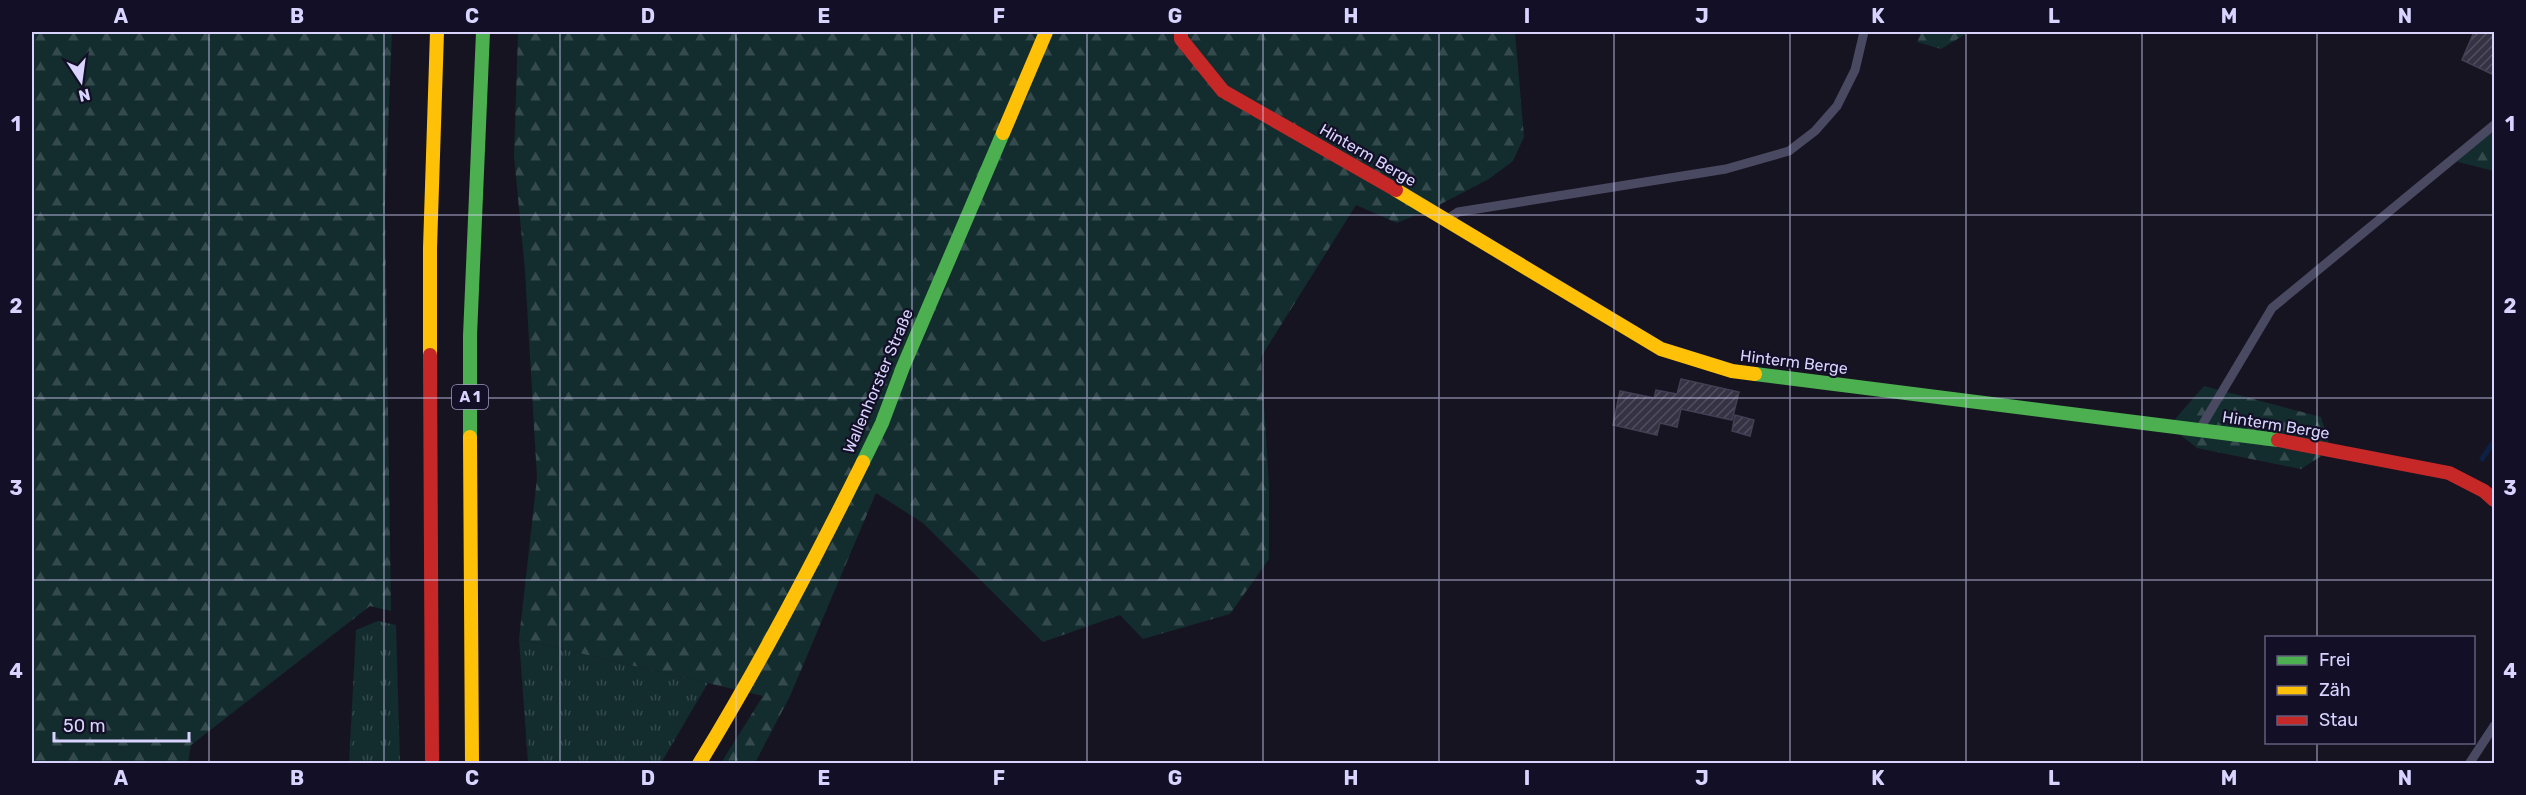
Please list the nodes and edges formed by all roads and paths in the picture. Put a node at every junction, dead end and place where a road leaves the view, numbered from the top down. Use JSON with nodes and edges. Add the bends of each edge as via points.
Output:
{"nodes":[{"id":1,"x":437,"y":32,"type":"edge"},
{"id":2,"x":483,"y":32,"type":"edge"},
{"id":3,"x":1046,"y":32,"type":"edge"},
{"id":4,"x":1180,"y":32,"type":"edge"},
{"id":5,"x":1864,"y":32,"type":"edge"},
{"id":6,"x":2494,"y":125,"type":"edge"},
{"id":7,"x":1447,"y":220,"type":"junction"},
{"id":8,"x":2199,"y":430,"type":"junction"},
{"id":9,"x":2494,"y":500,"type":"edge"},
{"id":10,"x":2494,"y":726,"type":"edge"},
{"id":11,"x":432,"y":764,"type":"edge"},
{"id":12,"x":472,"y":764,"type":"edge"},
{"id":13,"x":699,"y":764,"type":"edge"},
{"id":14,"x":2469,"y":764,"type":"edge"}],
"edges":[{"from":1,"to":11,"type":"main road","number":"A 1","via":[[430,248]]},
{"from":2,"to":12,"type":"main road","number":"A 1","via":[[470,336]]},
{"from":3,"to":13,"type":"main road","name":"Wallenhorster Straße","via":[[882,423],[803,582]]},
{"from":4,"to":7,"type":"main road","name":"Hinterm Berge","via":[[1181,39],[1223,91]]},
{"from":5,"to":7,"type":"lane","via":[[1855,70],[1837,106],[1815,131],[1789,151],[1726,169],[1458,212]]},
{"from":6,"to":8,"type":"lane","via":[[2272,308]]},
{"from":7,"to":8,"type":"main road","name":"Hinterm Berge","via":[[1661,349],[1732,371]]},
{"from":8,"to":9,"type":"main road","name":"Hinterm Berge","via":[[2287,441],[2449,473]]},
{"from":10,"to":14,"type":"lane"}]}
